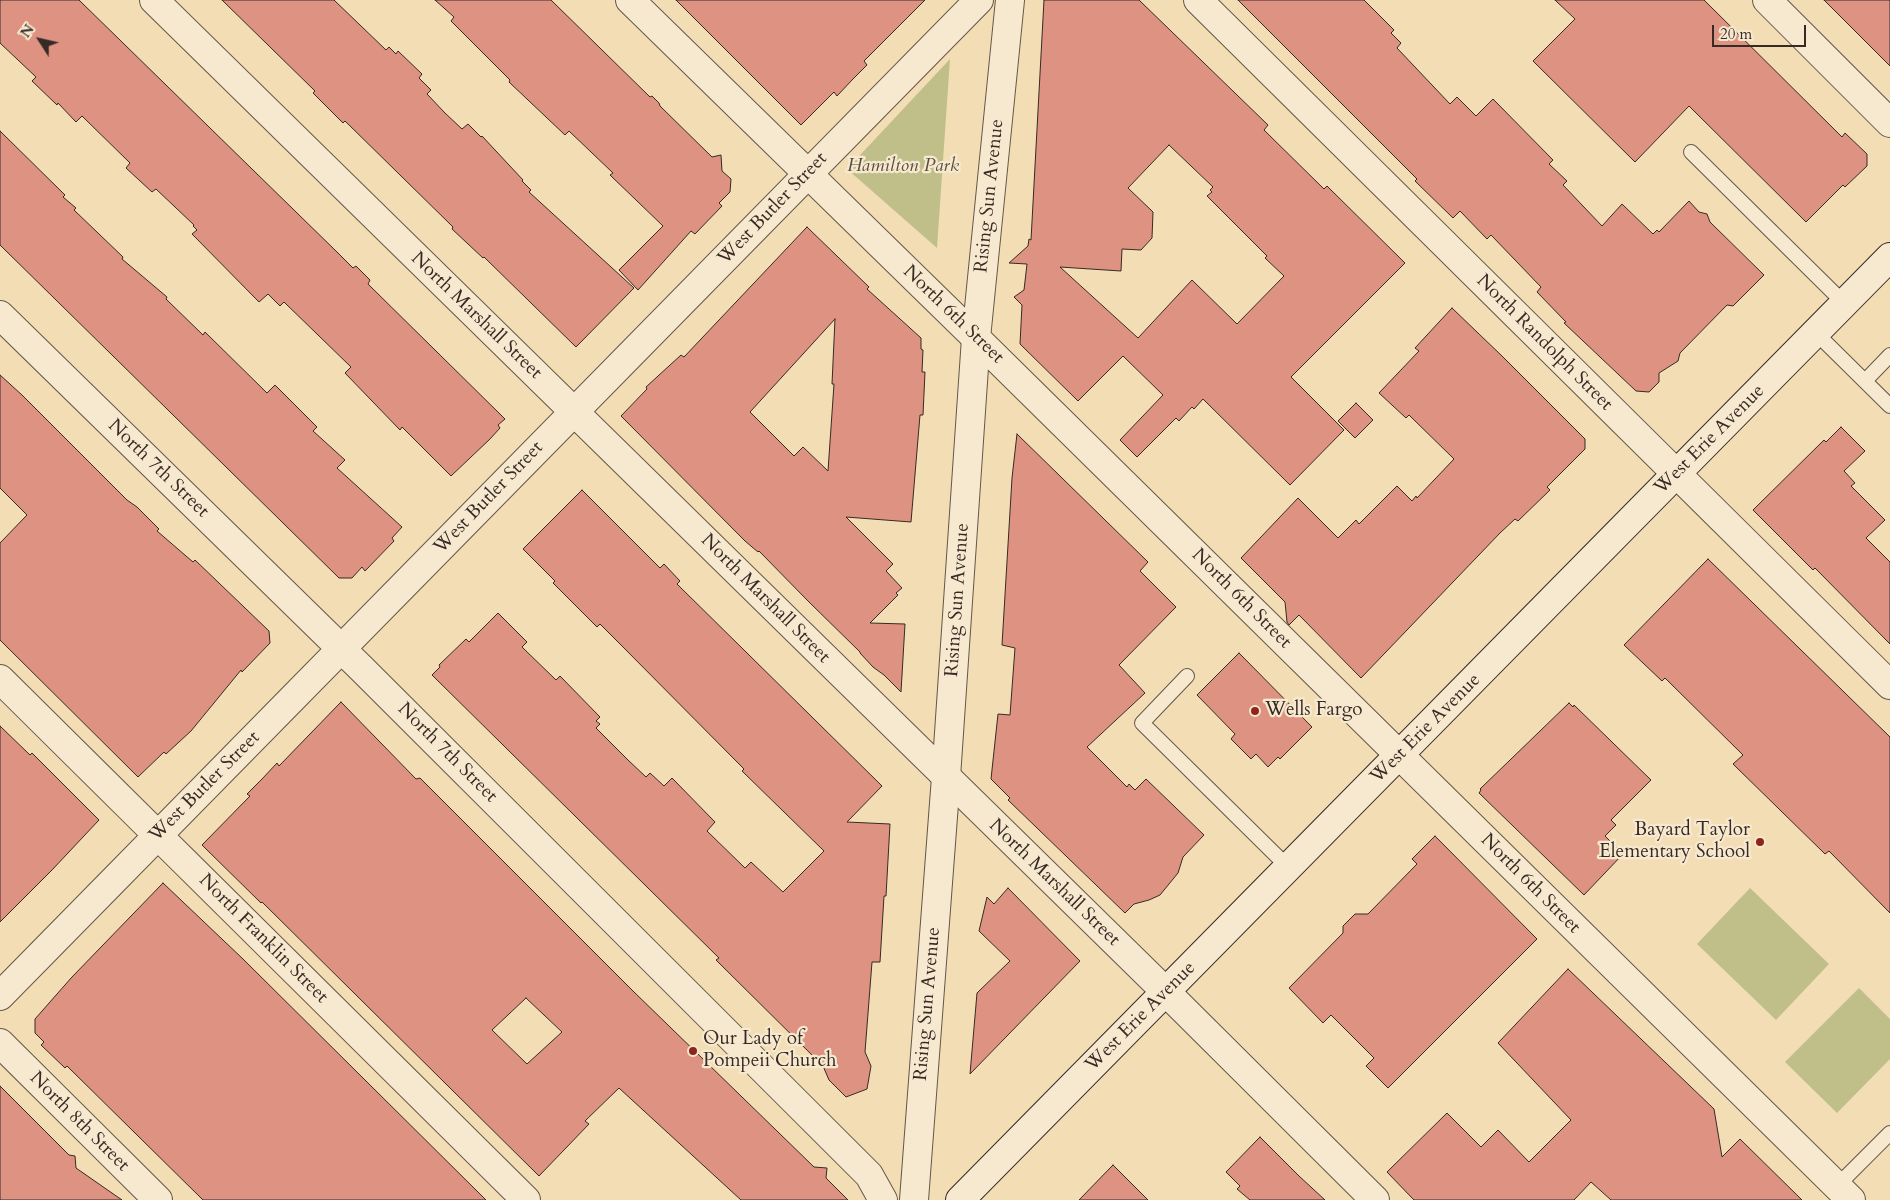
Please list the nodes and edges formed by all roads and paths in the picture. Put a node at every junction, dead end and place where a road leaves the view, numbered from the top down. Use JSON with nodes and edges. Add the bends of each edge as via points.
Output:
{"nodes":[{"id":1,"x":154,"y":0,"type":"edge"},
{"id":2,"x":630,"y":0,"type":"edge"},
{"id":3,"x":979,"y":0,"type":"edge"},
{"id":4,"x":1010,"y":0,"type":"edge"},
{"id":5,"x":1198,"y":0,"type":"edge"},
{"id":6,"x":1767,"y":0,"type":"edge"},
{"id":7,"x":1890,"y":123,"type":"edge"},
{"id":8,"x":1691,"y":152,"type":"dead end"},
{"id":9,"x":808,"y":174,"type":"junction"},
{"id":10,"x":1890,"y":258,"type":"edge"},
{"id":11,"x":1844,"y":304,"type":"junction"},
{"id":12,"x":0,"y":316,"type":"edge"},
{"id":13,"x":1816,"y":332,"type":"junction"},
{"id":14,"x":976,"y":338,"type":"junction"},
{"id":15,"x":1890,"y":355,"type":"edge"},
{"id":16,"x":1865,"y":381,"type":"junction"},
{"id":17,"x":1889,"y":402,"type":"edge"},
{"id":18,"x":574,"y":412,"type":"junction"},
{"id":19,"x":1676,"y":474,"type":"junction"},
{"id":20,"x":341,"y":649,"type":"junction"},
{"id":21,"x":1187,"y":676,"type":"dead end"},
{"id":22,"x":0,"y":679,"type":"edge"},
{"id":23,"x":1890,"y":685,"type":"edge"},
{"id":24,"x":1400,"y":755,"type":"junction"},
{"id":25,"x":946,"y":777,"type":"junction"},
{"id":26,"x":158,"y":835,"type":"junction"},
{"id":27,"x":1289,"y":868,"type":"junction"},
{"id":28,"x":1166,"y":992,"type":"junction"},
{"id":29,"x":0,"y":996,"type":"edge"},
{"id":30,"x":0,"y":1043,"type":"edge"},
{"id":31,"x":1890,"y":1133,"type":"edge"},
{"id":32,"x":1844,"y":1193,"type":"edge"},
{"id":33,"x":158,"y":1200,"type":"edge"},
{"id":34,"x":526,"y":1200,"type":"edge"},
{"id":35,"x":882,"y":1200,"type":"edge"},
{"id":36,"x":914,"y":1200,"type":"edge"},
{"id":37,"x":960,"y":1200,"type":"edge"},
{"id":38,"x":1375,"y":1200,"type":"edge"}],
"edges":[{"from":1,"to":18,"type":"street","name":"North Marshall Street"},
{"from":2,"to":9,"type":"street","name":"North 6th Street"},
{"from":3,"to":9,"type":"street","name":"West Butler Street"},
{"from":4,"to":14,"type":"street","name":"Rising Sun Avenue"},
{"from":5,"to":19,"type":"street","name":"North Randolph Street"},
{"from":6,"to":7,"type":"street"},
{"from":8,"to":11,"type":"lane"},
{"from":9,"to":14,"type":"street","name":"North 6th Street"},
{"from":9,"to":18,"type":"street","name":"West Butler Street"},
{"from":10,"to":11,"type":"street","name":"West Erie Avenue"},
{"from":11,"to":13,"type":"street","name":"West Erie Avenue"},
{"from":12,"to":20,"type":"street","name":"North 7th Street"},
{"from":13,"to":16,"type":"lane"},
{"from":13,"to":19,"type":"street","name":"West Erie Avenue"},
{"from":14,"to":24,"type":"street","name":"North 6th Street"},
{"from":14,"to":25,"type":"street","name":"Rising Sun Avenue"},
{"from":15,"to":16,"type":"lane"},
{"from":16,"to":17,"type":"lane"},
{"from":18,"to":20,"type":"street","name":"West Butler Street"},
{"from":18,"to":25,"type":"street","name":"North Marshall Street"},
{"from":19,"to":23,"type":"street","name":"North Randolph Street"},
{"from":19,"to":24,"type":"street","name":"West Erie Avenue"},
{"from":20,"to":26,"type":"street","name":"West Butler Street"},
{"from":20,"to":35,"type":"street","name":"North 7th Street","via":[[869,1175]]},
{"from":21,"to":27,"type":"lane","via":[[1142,723]]},
{"from":22,"to":26,"type":"street","name":"North Franklin Street"},
{"from":24,"to":27,"type":"street","name":"West Erie Avenue"},
{"from":24,"to":32,"type":"street","name":"North 6th Street"},
{"from":25,"to":28,"type":"street","name":"North Marshall Street"},
{"from":25,"to":36,"type":"street","name":"Rising Sun Avenue"},
{"from":26,"to":29,"type":"street","name":"West Butler Street"},
{"from":26,"to":34,"type":"street","name":"North Franklin Street"},
{"from":27,"to":28,"type":"street","name":"West Erie Avenue"},
{"from":28,"to":37,"type":"street","name":"West Erie Avenue"},
{"from":28,"to":38,"type":"street","name":"North Marshall Street"},
{"from":30,"to":33,"type":"street","name":"North 8th Street"},
{"from":31,"to":32,"type":"lane"}]}
